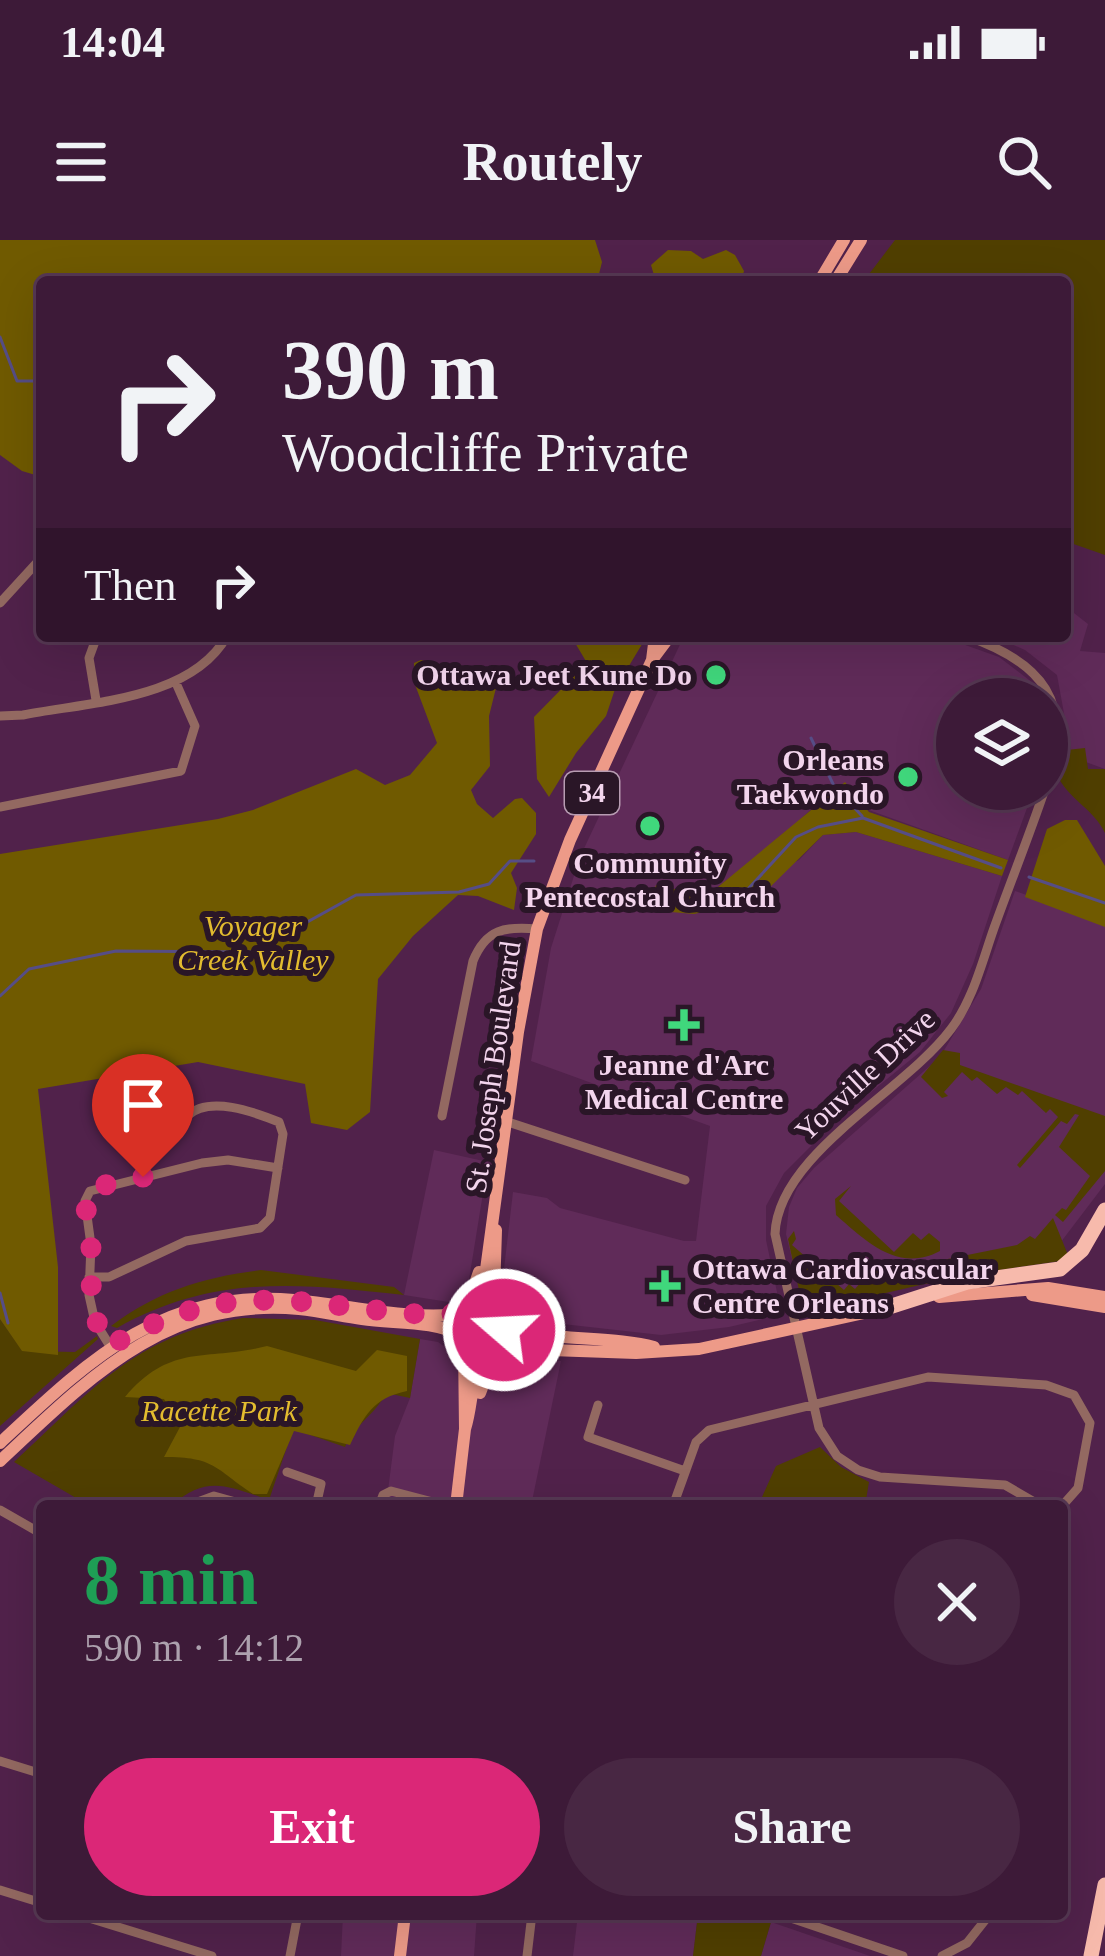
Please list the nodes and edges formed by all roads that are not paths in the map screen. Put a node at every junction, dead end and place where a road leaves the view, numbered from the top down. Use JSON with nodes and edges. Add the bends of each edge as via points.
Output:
{"nodes":[{"id":1,"x":844,"y":240,"type":"edge"},
{"id":2,"x":861,"y":240,"type":"edge"},
{"id":3,"x":823,"y":276,"type":"edge"},
{"id":4,"x":839,"y":276,"type":"edge"},
{"id":5,"x":36,"y":564,"type":"edge"},
{"id":6,"x":0,"y":603,"type":"edge"},
{"id":7,"x":95,"y":642,"type":"edge"},
{"id":8,"x":223,"y":642,"type":"edge"},
{"id":9,"x":654,"y":642,"type":"edge"},
{"id":10,"x":666,"y":642,"type":"edge"},
{"id":11,"x":982,"y":642,"type":"edge"},
{"id":12,"x":652,"y":660,"type":"junction"},
{"id":13,"x":1037,"y":678,"type":"edge"},
{"id":14,"x":176,"y":683,"type":"junction"},
{"id":15,"x":96,"y":700,"type":"junction"},
{"id":16,"x":0,"y":716,"type":"edge"},
{"id":17,"x":0,"y":807,"type":"edge"},
{"id":18,"x":1037,"y":810,"type":"edge"},
{"id":19,"x":537,"y":928,"type":"junction"},
{"id":20,"x":188,"y":1116,"type":"dead end"},
{"id":21,"x":442,"y":1116,"type":"dead end"},
{"id":22,"x":508,"y":1122,"type":"junction"},
{"id":23,"x":278,"y":1168,"type":"junction"},
{"id":24,"x":685,"y":1180,"type":"dead end"},
{"id":25,"x":1105,"y":1210,"type":"edge"},
{"id":26,"x":495,"y":1217,"type":"junction"},
{"id":27,"x":487,"y":1248,"type":"junction"},
{"id":28,"x":89,"y":1277,"type":"junction"},
{"id":29,"x":1013,"y":1291,"type":"junction"},
{"id":30,"x":1105,"y":1297,"type":"edge"},
{"id":31,"x":892,"y":1306,"type":"junction"},
{"id":32,"x":1105,"y":1306,"type":"edge"},
{"id":33,"x":471,"y":1311,"type":"junction"},
{"id":34,"x":451,"y":1316,"type":"junction"},
{"id":35,"x":500,"y":1320,"type":"junction"},
{"id":36,"x":796,"y":1330,"type":"junction"},
{"id":37,"x":462,"y":1340,"type":"junction"},
{"id":38,"x":511,"y":1347,"type":"junction"},
{"id":39,"x":490,"y":1350,"type":"junction"},
{"id":40,"x":114,"y":1351,"type":"junction"},
{"id":41,"x":668,"y":1352,"type":"junction"},
{"id":42,"x":813,"y":1404,"type":"junction"},
{"id":43,"x":598,"y":1405,"type":"dead end"},
{"id":44,"x":471,"y":1411,"type":"junction"},
{"id":45,"x":465,"y":1429,"type":"junction"},
{"id":46,"x":0,"y":1443,"type":"edge"},
{"id":47,"x":0,"y":1461,"type":"edge"},
{"id":48,"x":685,"y":1471,"type":"junction"},
{"id":49,"x":287,"y":1472,"type":"dead end"},
{"id":50,"x":317,"y":1500,"type":"edge"},
{"id":51,"x":381,"y":1500,"type":"edge"},
{"id":52,"x":428,"y":1500,"type":"edge"},
{"id":53,"x":453,"y":1500,"type":"edge"},
{"id":54,"x":675,"y":1500,"type":"edge"},
{"id":55,"x":1031,"y":1500,"type":"edge"},
{"id":56,"x":1067,"y":1500,"type":"edge"},
{"id":57,"x":0,"y":1510,"type":"edge"},
{"id":58,"x":36,"y":1531,"type":"edge"},
{"id":59,"x":0,"y":1761,"type":"edge"},
{"id":60,"x":36,"y":1772,"type":"edge"},
{"id":61,"x":1105,"y":1885,"type":"edge"},
{"id":62,"x":0,"y":1890,"type":"edge"},
{"id":63,"x":36,"y":1901,"type":"edge"},
{"id":64,"x":95,"y":1920,"type":"edge"},
{"id":65,"x":297,"y":1920,"type":"edge"},
{"id":66,"x":405,"y":1920,"type":"edge"},
{"id":67,"x":531,"y":1920,"type":"edge"},
{"id":68,"x":797,"y":1920,"type":"edge"},
{"id":69,"x":987,"y":1920,"type":"edge"},
{"id":70,"x":947,"y":1955,"type":"edge"},
{"id":71,"x":212,"y":1956,"type":"edge"},
{"id":72,"x":290,"y":1956,"type":"edge"},
{"id":73,"x":400,"y":1956,"type":"edge"},
{"id":74,"x":527,"y":1956,"type":"edge"},
{"id":75,"x":903,"y":1956,"type":"edge"},
{"id":76,"x":1091,"y":1956,"type":"edge"}],
"edges":[{"from":1,"to":3,"type":"main road"},
{"from":2,"to":4,"type":"main road"},
{"from":5,"to":6,"type":"street"},
{"from":7,"to":15,"type":"street","via":[[89,658]]},
{"from":8,"to":14,"type":"street","via":[[207,664]]},
{"from":9,"to":12,"type":"main road","name":"St. Joseph Boulevard","number":"34"},
{"from":10,"to":12,"type":"main road","name":"St. Joseph Boulevard","number":"34"},
{"from":11,"to":13,"type":"street","name":"Youville Drive"},
{"from":12,"to":19,"type":"main road","name":"St. Joseph Boulevard","number":"34"},
{"from":14,"to":15,"type":"street"},
{"from":14,"to":17,"type":"street","via":[[195,727],[181,772]]},
{"from":15,"to":16,"type":"street"},
{"from":18,"to":36,"type":"street","name":"Youville Drive","via":[[954,1026],[802,1166],[778,1207]]},
{"from":19,"to":21,"type":"street","via":[[508,927],[480,944]]},
{"from":19,"to":22,"type":"main road","name":"St. Joseph Boulevard","number":"34"},
{"from":20,"to":23,"type":"street","via":[[212,1105],[275,1119],[284,1130]]},
{"from":22,"to":24,"type":"street"},
{"from":22,"to":26,"type":"main road","name":"St. Joseph Boulevard","number":"34"},
{"from":23,"to":28,"type":"street","via":[[272,1211],[260,1228],[187,1241],[110,1277]]},
{"from":23,"to":28,"type":"street","via":[[228,1160],[95,1187],[85,1201]]},
{"from":25,"to":31,"type":"highway","via":[[1060,1269],[967,1282]]},
{"from":26,"to":27,"type":"main road","name":"St. Joseph Boulevard","number":"34"},
{"from":26,"to":35,"type":"main road","name":"St. Joseph Boulevard","number":"34"},
{"from":27,"to":33,"type":"main road","name":"St. Joseph Boulevard","number":"34","via":[[483,1292]]},
{"from":27,"to":34,"type":"main road","via":[[471,1295]]},
{"from":28,"to":40,"type":"street","via":[[94,1316]]},
{"from":29,"to":30,"type":"main road"},
{"from":29,"to":31,"type":"main road"},
{"from":29,"to":32,"type":"main road"},
{"from":31,"to":36,"type":"main road"},
{"from":33,"to":34,"type":"main road"},
{"from":33,"to":35,"type":"main road","via":[[487,1309]]},
{"from":33,"to":37,"type":"main road","number":"34"},
{"from":34,"to":40,"type":"main road","via":[[233,1300],[173,1314]]},
{"from":35,"to":39,"type":"main road","number":"34","via":[[502,1337]]},
{"from":35,"to":41,"type":"main road","via":[[526,1334]]},
{"from":36,"to":41,"type":"main road"},
{"from":36,"to":42,"type":"street","name":"Youville Drive"},
{"from":37,"to":39,"type":"main road","via":[[474,1351]]},
{"from":37,"to":40,"type":"main road","via":[[438,1327],[252,1310],[181,1323]]},
{"from":37,"to":45,"type":"main road","number":"34"},
{"from":38,"to":39,"type":"main road"},
{"from":38,"to":41,"type":"main road"},
{"from":38,"to":44,"type":"main road","via":[[493,1359]]},
{"from":39,"to":44,"type":"main road","number":"34","via":[[477,1371]]},
{"from":40,"to":46,"type":"main road"},
{"from":40,"to":47,"type":"main road"},
{"from":42,"to":48,"type":"street","via":[[709,1430]]},
{"from":42,"to":55,"type":"street","name":"Youville Drive","via":[[827,1444],[858,1470],[1005,1485]]},
{"from":42,"to":56,"type":"street","via":[[928,1377],[1069,1392],[1090,1423],[1078,1488]]},
{"from":43,"to":48,"type":"street","via":[[588,1437]]},
{"from":44,"to":45,"type":"main road","number":"34"},
{"from":45,"to":53,"type":"main road","number":"34"},
{"from":48,"to":54,"type":"street"},
{"from":49,"to":50,"type":"street","via":[[321,1484]]},
{"from":51,"to":52,"type":"street","via":[[392,1491]]},
{"from":57,"to":58,"type":"street"},
{"from":59,"to":60,"type":"street"},
{"from":61,"to":76,"type":"highway"},
{"from":62,"to":63,"type":"street"},
{"from":64,"to":71,"type":"street"},
{"from":65,"to":72,"type":"street"},
{"from":66,"to":73,"type":"main road"},
{"from":67,"to":74,"type":"street"},
{"from":68,"to":75,"type":"street"},
{"from":69,"to":70,"type":"street"}]}
